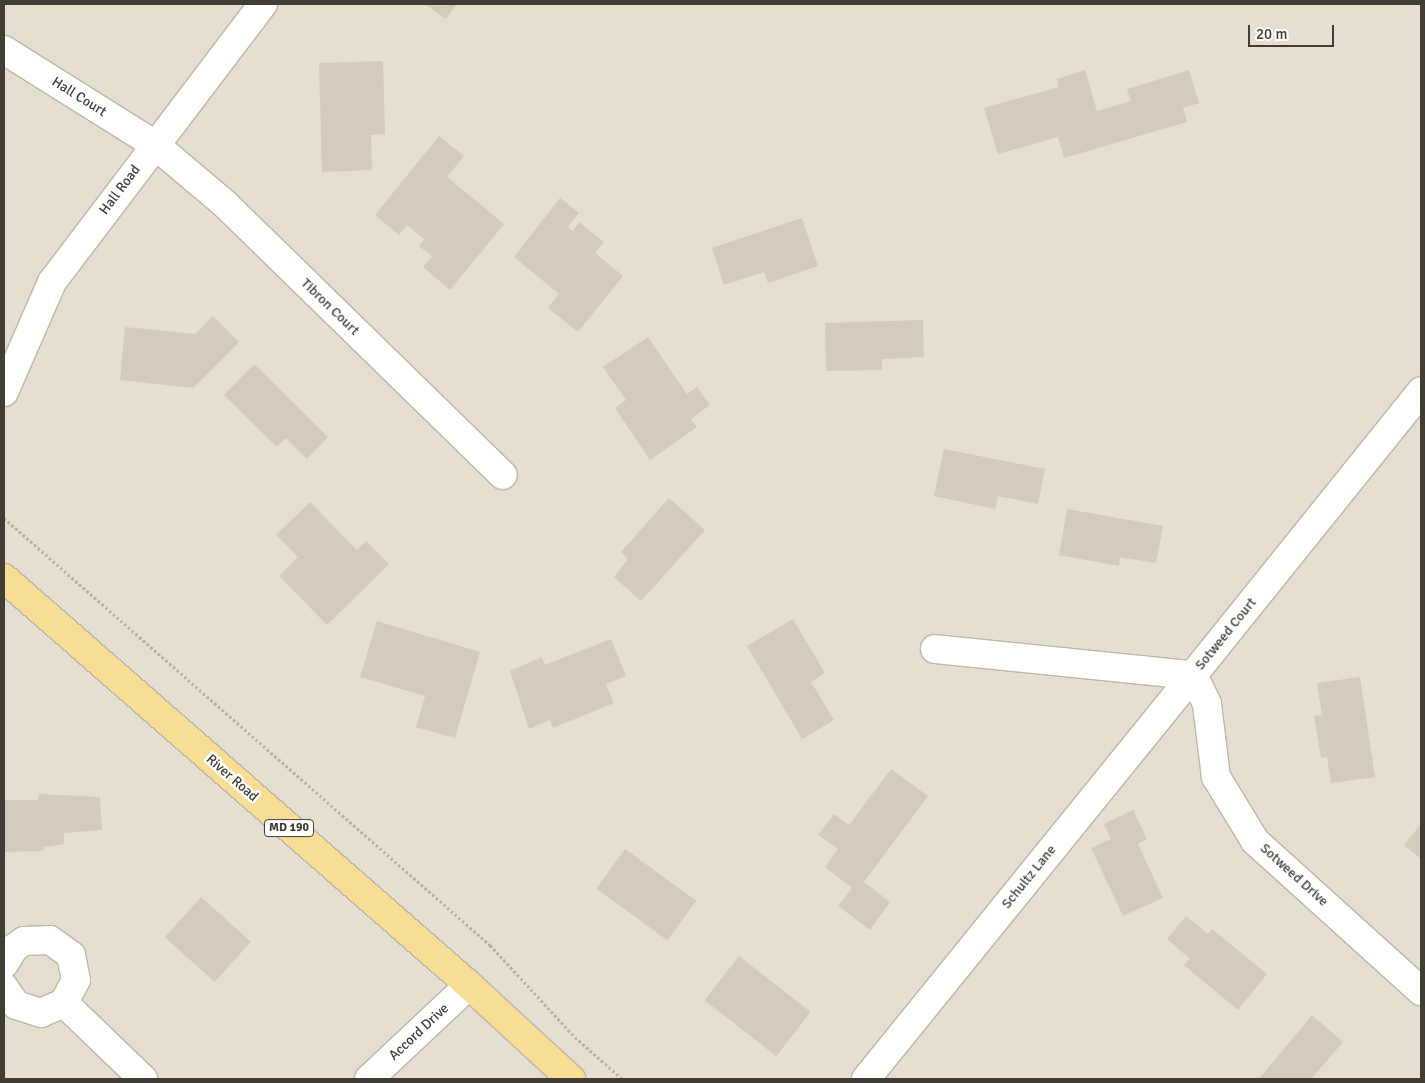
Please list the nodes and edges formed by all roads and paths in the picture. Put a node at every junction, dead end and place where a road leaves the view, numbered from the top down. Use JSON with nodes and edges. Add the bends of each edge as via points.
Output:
{"nodes":[{"id":1,"x":263,"y":4,"type":"edge"},
{"id":2,"x":4,"y":50,"type":"edge"},
{"id":3,"x":154,"y":144,"type":"junction"},
{"id":4,"x":1421,"y":391,"type":"edge"},
{"id":5,"x":4,"y":392,"type":"edge"},
{"id":6,"x":503,"y":476,"type":"dead end"},
{"id":7,"x":4,"y":518,"type":"edge"},
{"id":8,"x":4,"y":578,"type":"edge"},
{"id":9,"x":936,"y":649,"type":"dead end"},
{"id":10,"x":1193,"y":675,"type":"junction"},
{"id":11,"x":4,"y":964,"type":"edge"},
{"id":12,"x":469,"y":985,"type":"junction"},
{"id":13,"x":4,"y":987,"type":"edge"},
{"id":14,"x":1421,"y":991,"type":"edge"},
{"id":15,"x":64,"y":1003,"type":"junction"},
{"id":16,"x":143,"y":1079,"type":"edge"},
{"id":17,"x":369,"y":1079,"type":"edge"},
{"id":18,"x":571,"y":1079,"type":"edge"},
{"id":19,"x":622,"y":1079,"type":"edge"},
{"id":20,"x":866,"y":1079,"type":"edge"}],
"edges":[{"from":1,"to":3,"type":"street","name":"Hall Road"},
{"from":2,"to":3,"type":"street","name":"Hall Court"},
{"from":3,"to":5,"type":"street","name":"Hall Road","via":[[52,282]]},
{"from":3,"to":6,"type":"street","name":"Tibron Court","via":[[225,204]]},
{"from":4,"to":10,"type":"street","name":"Sotweed Court"},
{"from":7,"to":19,"type":"path","via":[[483,939],[575,1037]]},
{"from":8,"to":12,"type":"main road","name":"River Road","number":"MD 190"},
{"from":9,"to":10,"type":"street","name":"Sotweed Court"},
{"from":10,"to":14,"type":"street","name":"Sotweed Drive","via":[[1207,704],[1216,777],[1256,841]]},
{"from":10,"to":20,"type":"street","name":"Schultz Lane"},
{"from":11,"to":15,"type":"street","via":[[14,948],[24,941],[37,938],[62,946],[71,955],[76,980]]},
{"from":12,"to":17,"type":"street","name":"Accord Drive"},
{"from":12,"to":18,"type":"main road","name":"River Road","number":"MD 190"},
{"from":13,"to":15,"type":"street","via":[[16,1005],[28,1011],[54,1010]]},
{"from":15,"to":16,"type":"street"}]}
